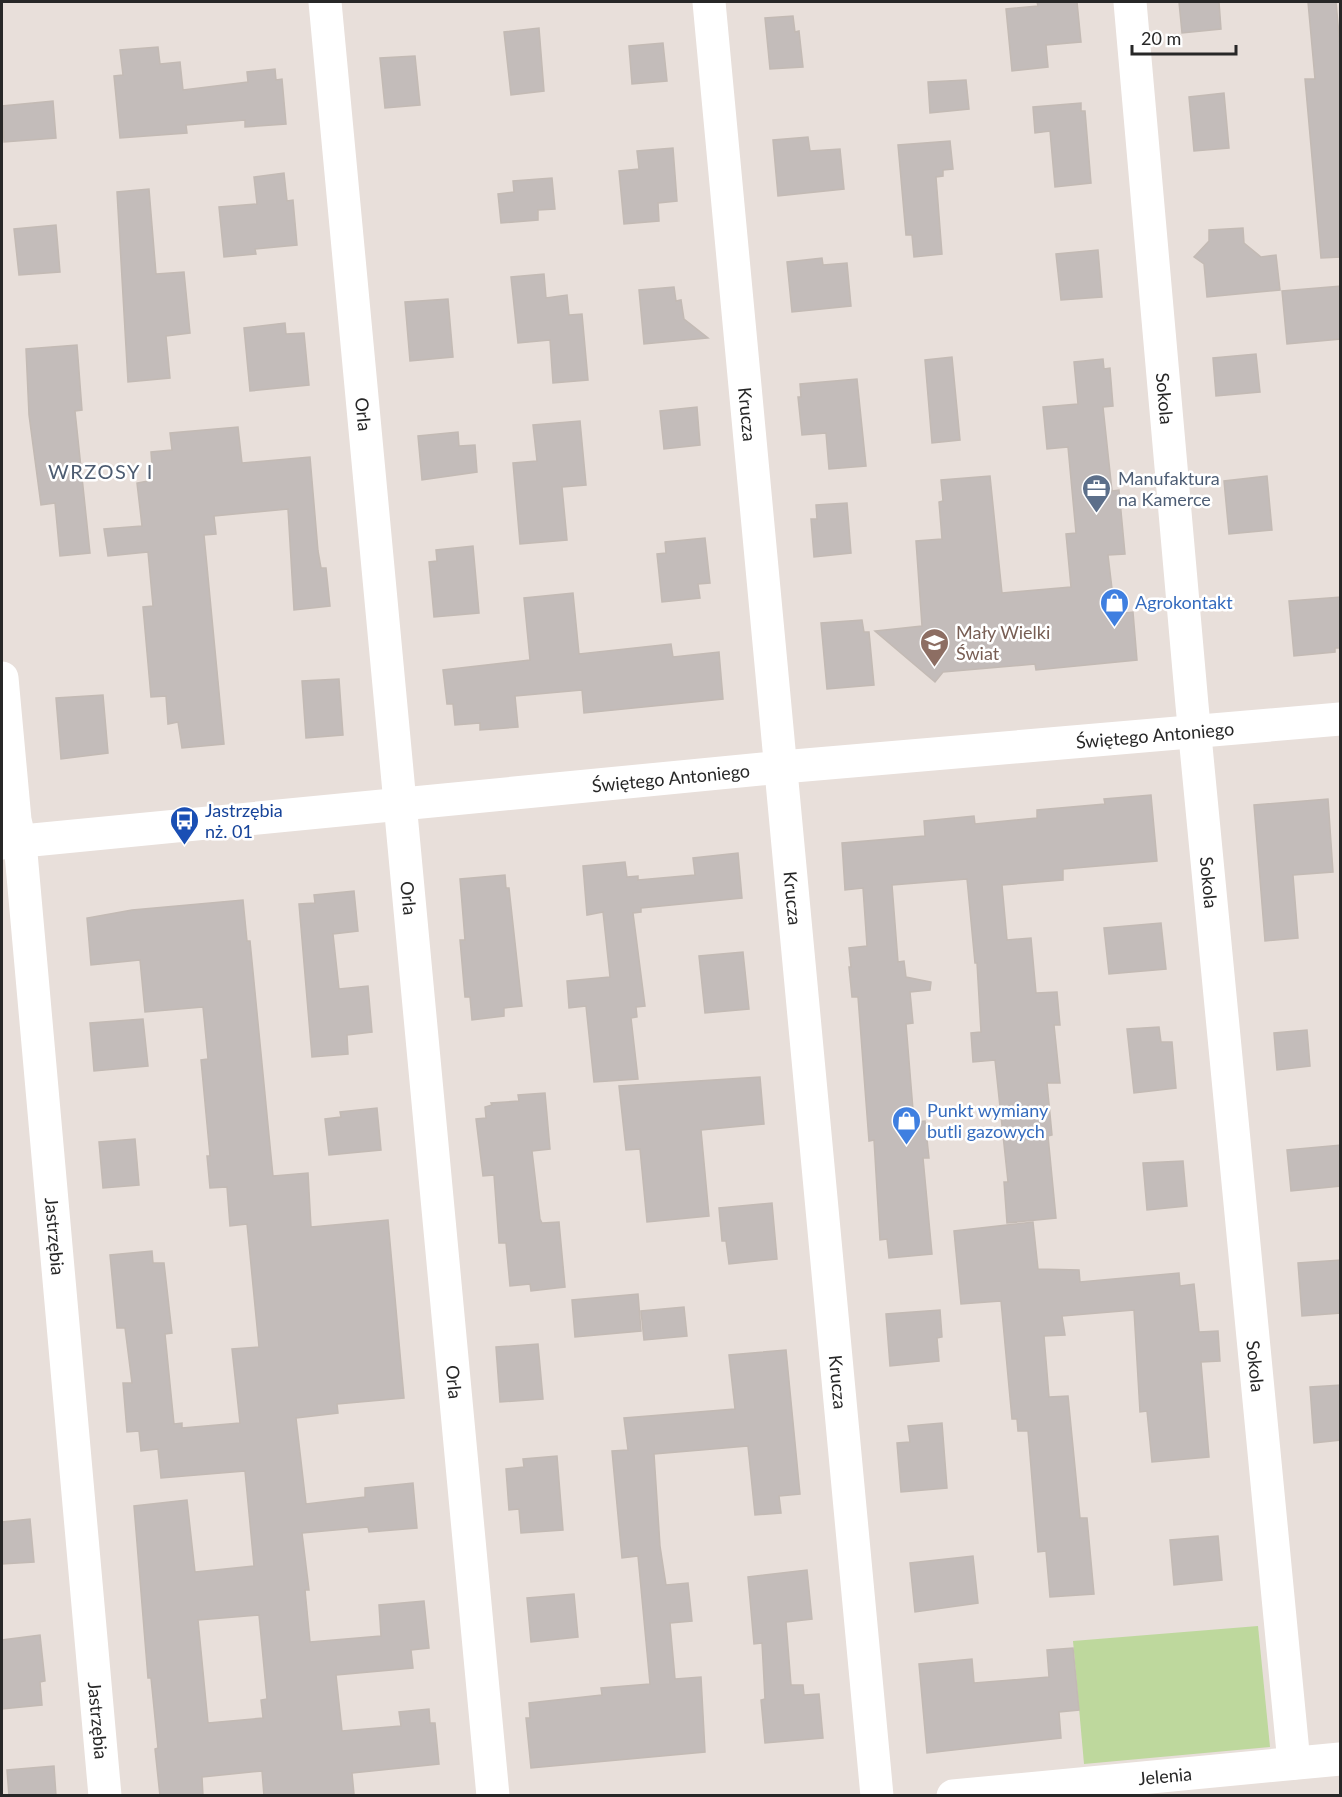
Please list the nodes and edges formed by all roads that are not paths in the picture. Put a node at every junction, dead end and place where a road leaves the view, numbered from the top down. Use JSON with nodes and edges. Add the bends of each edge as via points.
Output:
{"nodes":[{"id":1,"x":325,"y":2,"type":"edge"},
{"id":2,"x":710,"y":2,"type":"edge"},
{"id":3,"x":1130,"y":2,"type":"edge"},
{"id":4,"x":2,"y":678,"type":"edge"},
{"id":5,"x":1341,"y":719,"type":"edge"},
{"id":6,"x":1195,"y":732,"type":"junction"},
{"id":7,"x":782,"y":767,"type":"junction"},
{"id":8,"x":399,"y":804,"type":"junction"},
{"id":9,"x":11,"y":843,"type":"edge"},
{"id":10,"x":1341,"y":1759,"type":"edge"},
{"id":11,"x":1294,"y":1763,"type":"junction"},
{"id":12,"x":105,"y":1796,"type":"edge"},
{"id":13,"x":493,"y":1796,"type":"edge"},
{"id":14,"x":877,"y":1796,"type":"edge"},
{"id":15,"x":953,"y":1796,"type":"edge"}],
"edges":[{"from":1,"to":8,"type":"street","name":"Orla"},
{"from":2,"to":7,"type":"street","name":"Krucza"},
{"from":3,"to":6,"type":"street","name":"Sokola"},
{"from":4,"to":9,"type":"street","name":"Jastrzębia","via":[[15,820]]},
{"from":5,"to":6,"type":"street","name":"Świętego Antoniego"},
{"from":6,"to":7,"type":"street","name":"Świętego Antoniego"},
{"from":6,"to":11,"type":"street","name":"Sokola"},
{"from":7,"to":8,"type":"street","name":"Świętego Antoniego"},
{"from":7,"to":14,"type":"street","name":"Krucza"},
{"from":8,"to":9,"type":"street","name":"Świętego Antoniego"},
{"from":8,"to":13,"type":"street","name":"Orla"},
{"from":9,"to":12,"type":"street","name":"Jastrzębia"},
{"from":10,"to":11,"type":"street","name":"Jelenia"},
{"from":11,"to":15,"type":"street","name":"Jelenia"}]}
